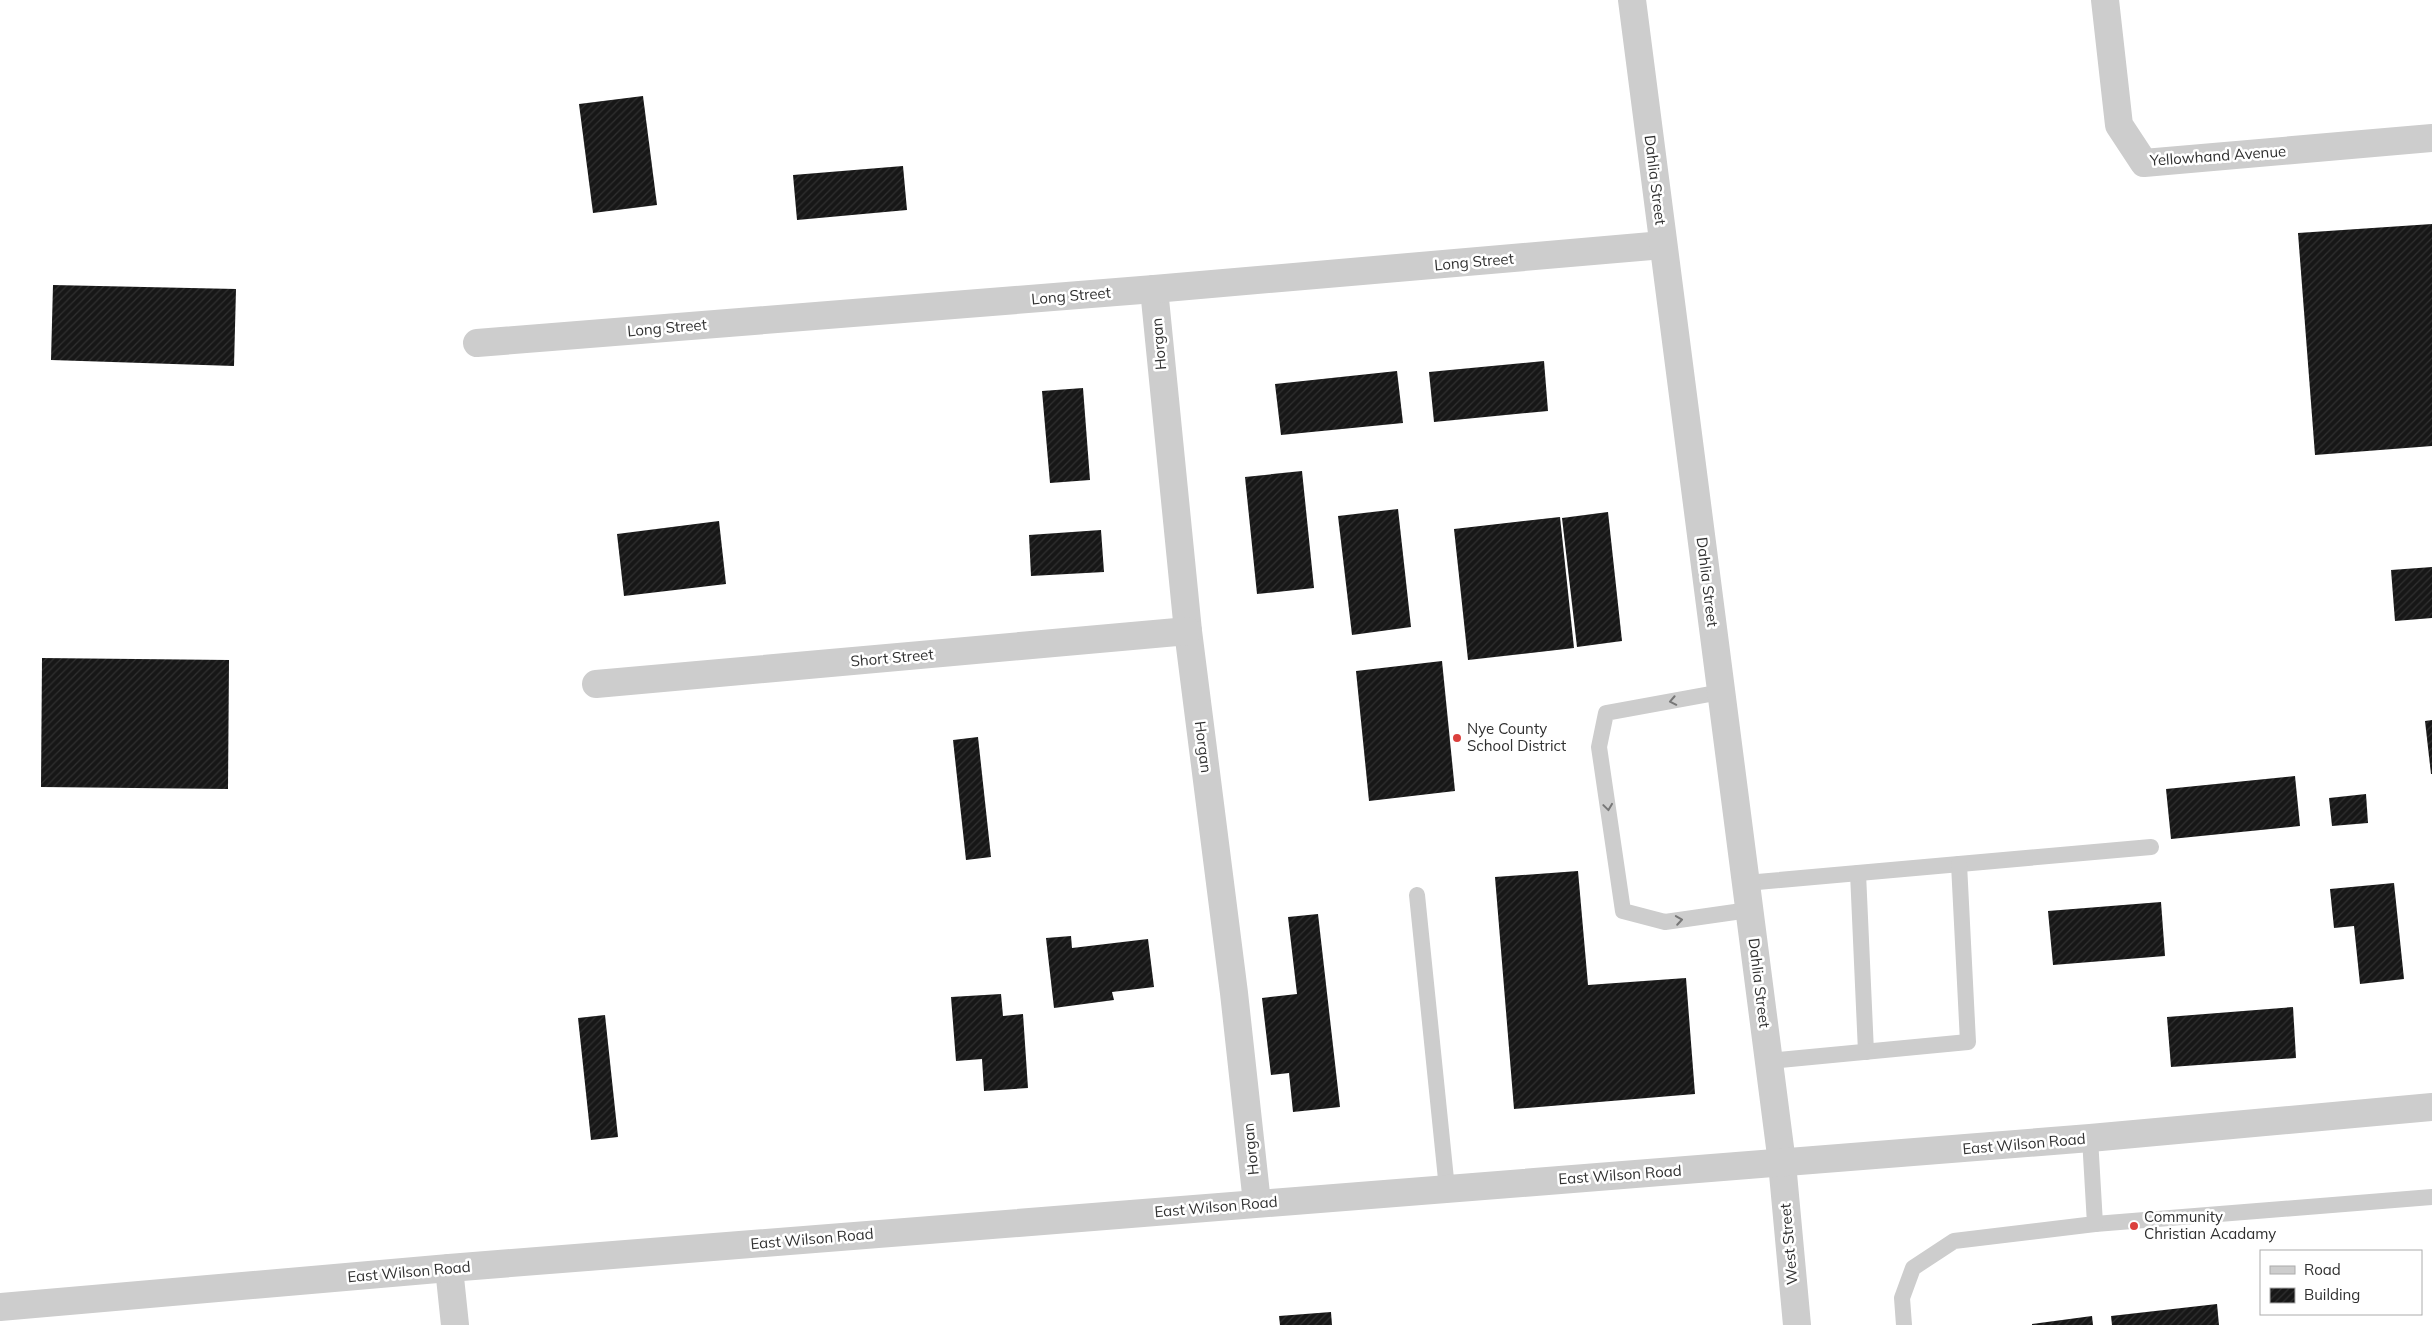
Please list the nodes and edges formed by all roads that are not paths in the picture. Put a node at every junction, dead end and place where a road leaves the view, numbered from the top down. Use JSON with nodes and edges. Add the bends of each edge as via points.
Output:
{"nodes":[{"id":1,"x":1632,"y":0,"type":"edge"},
{"id":2,"x":2105,"y":0,"type":"edge"},
{"id":3,"x":2432,"y":138,"type":"edge"},
{"id":4,"x":1664,"y":245,"type":"junction"},
{"id":5,"x":1154,"y":289,"type":"junction"},
{"id":6,"x":477,"y":343,"type":"dead end"},
{"id":7,"x":1188,"y":631,"type":"junction"},
{"id":8,"x":596,"y":684,"type":"dead end"},
{"id":9,"x":1721,"y":692,"type":"junction"},
{"id":10,"x":2151,"y":847,"type":"dead end"},
{"id":11,"x":1959,"y":864,"type":"junction"},
{"id":12,"x":1858,"y":872,"type":"junction"},
{"id":13,"x":1746,"y":883,"type":"junction"},
{"id":14,"x":1417,"y":895,"type":"dead end"},
{"id":15,"x":1749,"y":910,"type":"junction"},
{"id":16,"x":1866,"y":1052,"type":"junction"},
{"id":17,"x":1769,"y":1061,"type":"junction"},
{"id":18,"x":2432,"y":1107,"type":"edge"},
{"id":19,"x":2090,"y":1138,"type":"junction"},
{"id":20,"x":1782,"y":1163,"type":"junction"},
{"id":21,"x":1447,"y":1189,"type":"junction"},
{"id":22,"x":2432,"y":1197,"type":"edge"},
{"id":23,"x":1257,"y":1203,"type":"junction"},
{"id":24,"x":2095,"y":1224,"type":"junction"},
{"id":25,"x":450,"y":1268,"type":"junction"},
{"id":26,"x":0,"y":1307,"type":"edge"},
{"id":27,"x":455,"y":1325,"type":"edge"},
{"id":28,"x":1797,"y":1325,"type":"edge"},
{"id":29,"x":1904,"y":1325,"type":"edge"}],
"edges":[{"from":1,"to":4,"type":"street","name":"Dahlia Street"},
{"from":2,"to":3,"type":"street","name":"Yellowhand Avenue","via":[[2119,125],[2144,163]]},
{"from":4,"to":5,"type":"street","name":"Long Street"},
{"from":4,"to":9,"type":"street","name":"Dahlia Street"},
{"from":5,"to":6,"type":"street","name":"Long Street"},
{"from":5,"to":7,"type":"street","name":"Horgan"},
{"from":7,"to":8,"type":"street","name":"Short Street"},
{"from":7,"to":23,"type":"street","name":"Horgan"},
{"from":9,"to":13,"type":"street","name":"Dahlia Street"},
{"from":9,"to":15,"type":"lane","one_way":true,"via":[[1606,714],[1599,747],[1623,911],[1665,922]]},
{"from":10,"to":11,"type":"lane"},
{"from":11,"to":12,"type":"lane"},
{"from":11,"to":16,"type":"lane","via":[[1968,1042]]},
{"from":12,"to":13,"type":"lane"},
{"from":12,"to":16,"type":"lane"},
{"from":13,"to":15,"type":"street","name":"Dahlia Street"},
{"from":14,"to":21,"type":"lane"},
{"from":15,"to":17,"type":"street","name":"Dahlia Street"},
{"from":16,"to":17,"type":"lane"},
{"from":17,"to":20,"type":"street","name":"Dahlia Street"},
{"from":18,"to":19,"type":"street","name":"East Wilson Road"},
{"from":19,"to":20,"type":"street","name":"East Wilson Road"},
{"from":19,"to":24,"type":"lane"},
{"from":20,"to":21,"type":"street","name":"East Wilson Road"},
{"from":20,"to":28,"type":"street","name":"West Street"},
{"from":21,"to":23,"type":"street","name":"East Wilson Road"},
{"from":22,"to":24,"type":"lane"},
{"from":23,"to":25,"type":"street","name":"East Wilson Road"},
{"from":24,"to":29,"type":"lane","via":[[1954,1242],[1913,1268],[1902,1298]]},
{"from":25,"to":26,"type":"street","name":"East Wilson Road"},
{"from":25,"to":27,"type":"street"}]}
